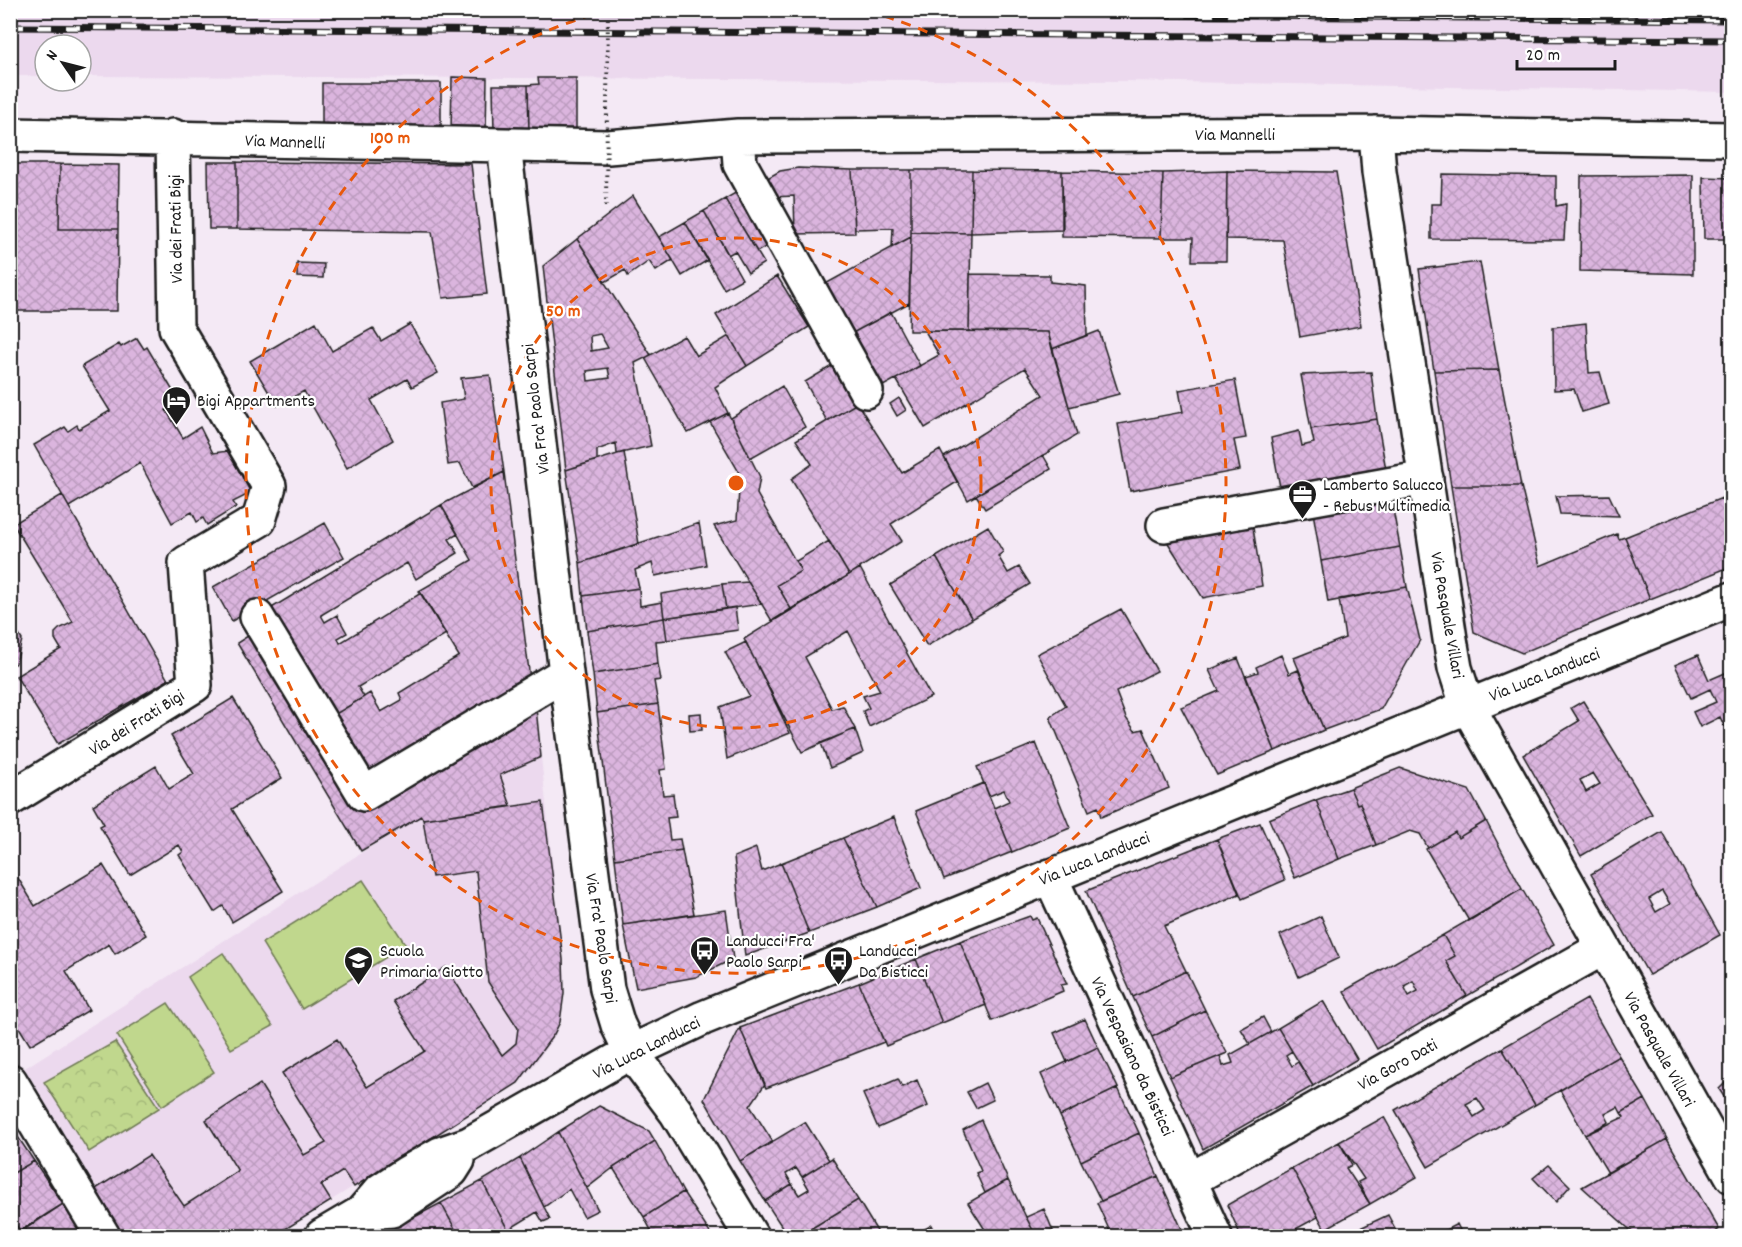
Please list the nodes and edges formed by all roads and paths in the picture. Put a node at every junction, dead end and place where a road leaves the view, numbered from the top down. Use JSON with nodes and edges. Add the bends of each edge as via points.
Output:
{"nodes":[{"id":1,"x":608,"y":10,"type":"edge"},
{"id":2,"x":1376,"y":133,"type":"junction"},
{"id":3,"x":10,"y":135,"type":"edge"},
{"id":4,"x":173,"y":136,"type":"junction"},
{"id":5,"x":738,"y":136,"type":"junction"},
{"id":6,"x":1731,"y":139,"type":"edge"},
{"id":7,"x":504,"y":145,"type":"junction"},
{"id":8,"x":606,"y":206,"type":"dead end"},
{"id":9,"x":866,"y":391,"type":"dead end"},
{"id":10,"x":1426,"y":478,"type":"junction"},
{"id":11,"x":1164,"y":525,"type":"dead end"},
{"id":12,"x":1731,"y":598,"type":"edge"},
{"id":13,"x":257,"y":617,"type":"dead end"},
{"id":14,"x":566,"y":673,"type":"junction"},
{"id":15,"x":1467,"y":705,"type":"junction"},
{"id":16,"x":10,"y":799,"type":"edge"},
{"id":17,"x":1050,"y":876,"type":"junction"},
{"id":18,"x":1603,"y":948,"type":"junction"},
{"id":19,"x":631,"y":1052,"type":"junction"},
{"id":20,"x":10,"y":1081,"type":"edge"},
{"id":21,"x":1731,"y":1176,"type":"edge"},
{"id":22,"x":1190,"y":1180,"type":"junction"},
{"id":23,"x":103,"y":1236,"type":"edge"},
{"id":24,"x":322,"y":1236,"type":"edge"},
{"id":25,"x":751,"y":1236,"type":"edge"},
{"id":26,"x":1215,"y":1236,"type":"edge"}],
"edges":[{"from":1,"to":8,"type":"path","bridge":true},
{"from":2,"to":5,"type":"street","name":"Via Mannelli"},
{"from":2,"to":6,"type":"street","name":"Via Mannelli"},
{"from":2,"to":10,"type":"street","name":"Via Pasquale Villari"},
{"from":3,"to":4,"type":"street","name":"Via Mannelli"},
{"from":4,"to":7,"type":"street","name":"Via Mannelli"},
{"from":4,"to":16,"type":"street","name":"Via dei Frati Bigi","via":[[176,328],[269,486],[259,520],[186,563],[195,686]]},
{"from":5,"to":7,"type":"street","name":"Via Mannelli","via":[[608,147]]},
{"from":5,"to":9,"type":"street","via":[[740,164]]},
{"from":7,"to":14,"type":"street","name":"Via Fra' Paolo Sarpi"},
{"from":10,"to":11,"type":"street"},
{"from":10,"to":15,"type":"street","name":"Via Pasquale Villari","via":[[1455,668]]},
{"from":12,"to":15,"type":"street","name":"Via Luca Landucci"},
{"from":13,"to":14,"type":"street","via":[[364,794]]},
{"from":14,"to":19,"type":"street","name":"Via Fra' Paolo Sarpi","via":[[607,989]]},
{"from":15,"to":17,"type":"street","name":"Via Luca Landucci"},
{"from":15,"to":18,"type":"street","name":"Via Pasquale Villari"},
{"from":17,"to":19,"type":"street","name":"Via Luca Landucci","via":[[742,1001]]},
{"from":17,"to":22,"type":"street","name":"Via Vespasiano da Bisticci"},
{"from":18,"to":21,"type":"street","name":"Via Pasquale Villari"},
{"from":18,"to":22,"type":"street","name":"Via Goro Dati"},
{"from":19,"to":24,"type":"street","name":"Via Luca Landucci","via":[[469,1144],[440,1154],[381,1190],[361,1213]]},
{"from":19,"to":25,"type":"street","name":"Via Fra' Paolo Sarpi","via":[[676,1112]]},
{"from":20,"to":23,"type":"street"},
{"from":22,"to":26,"type":"street","name":"Via Vespasiano da Bisticci"}]}
